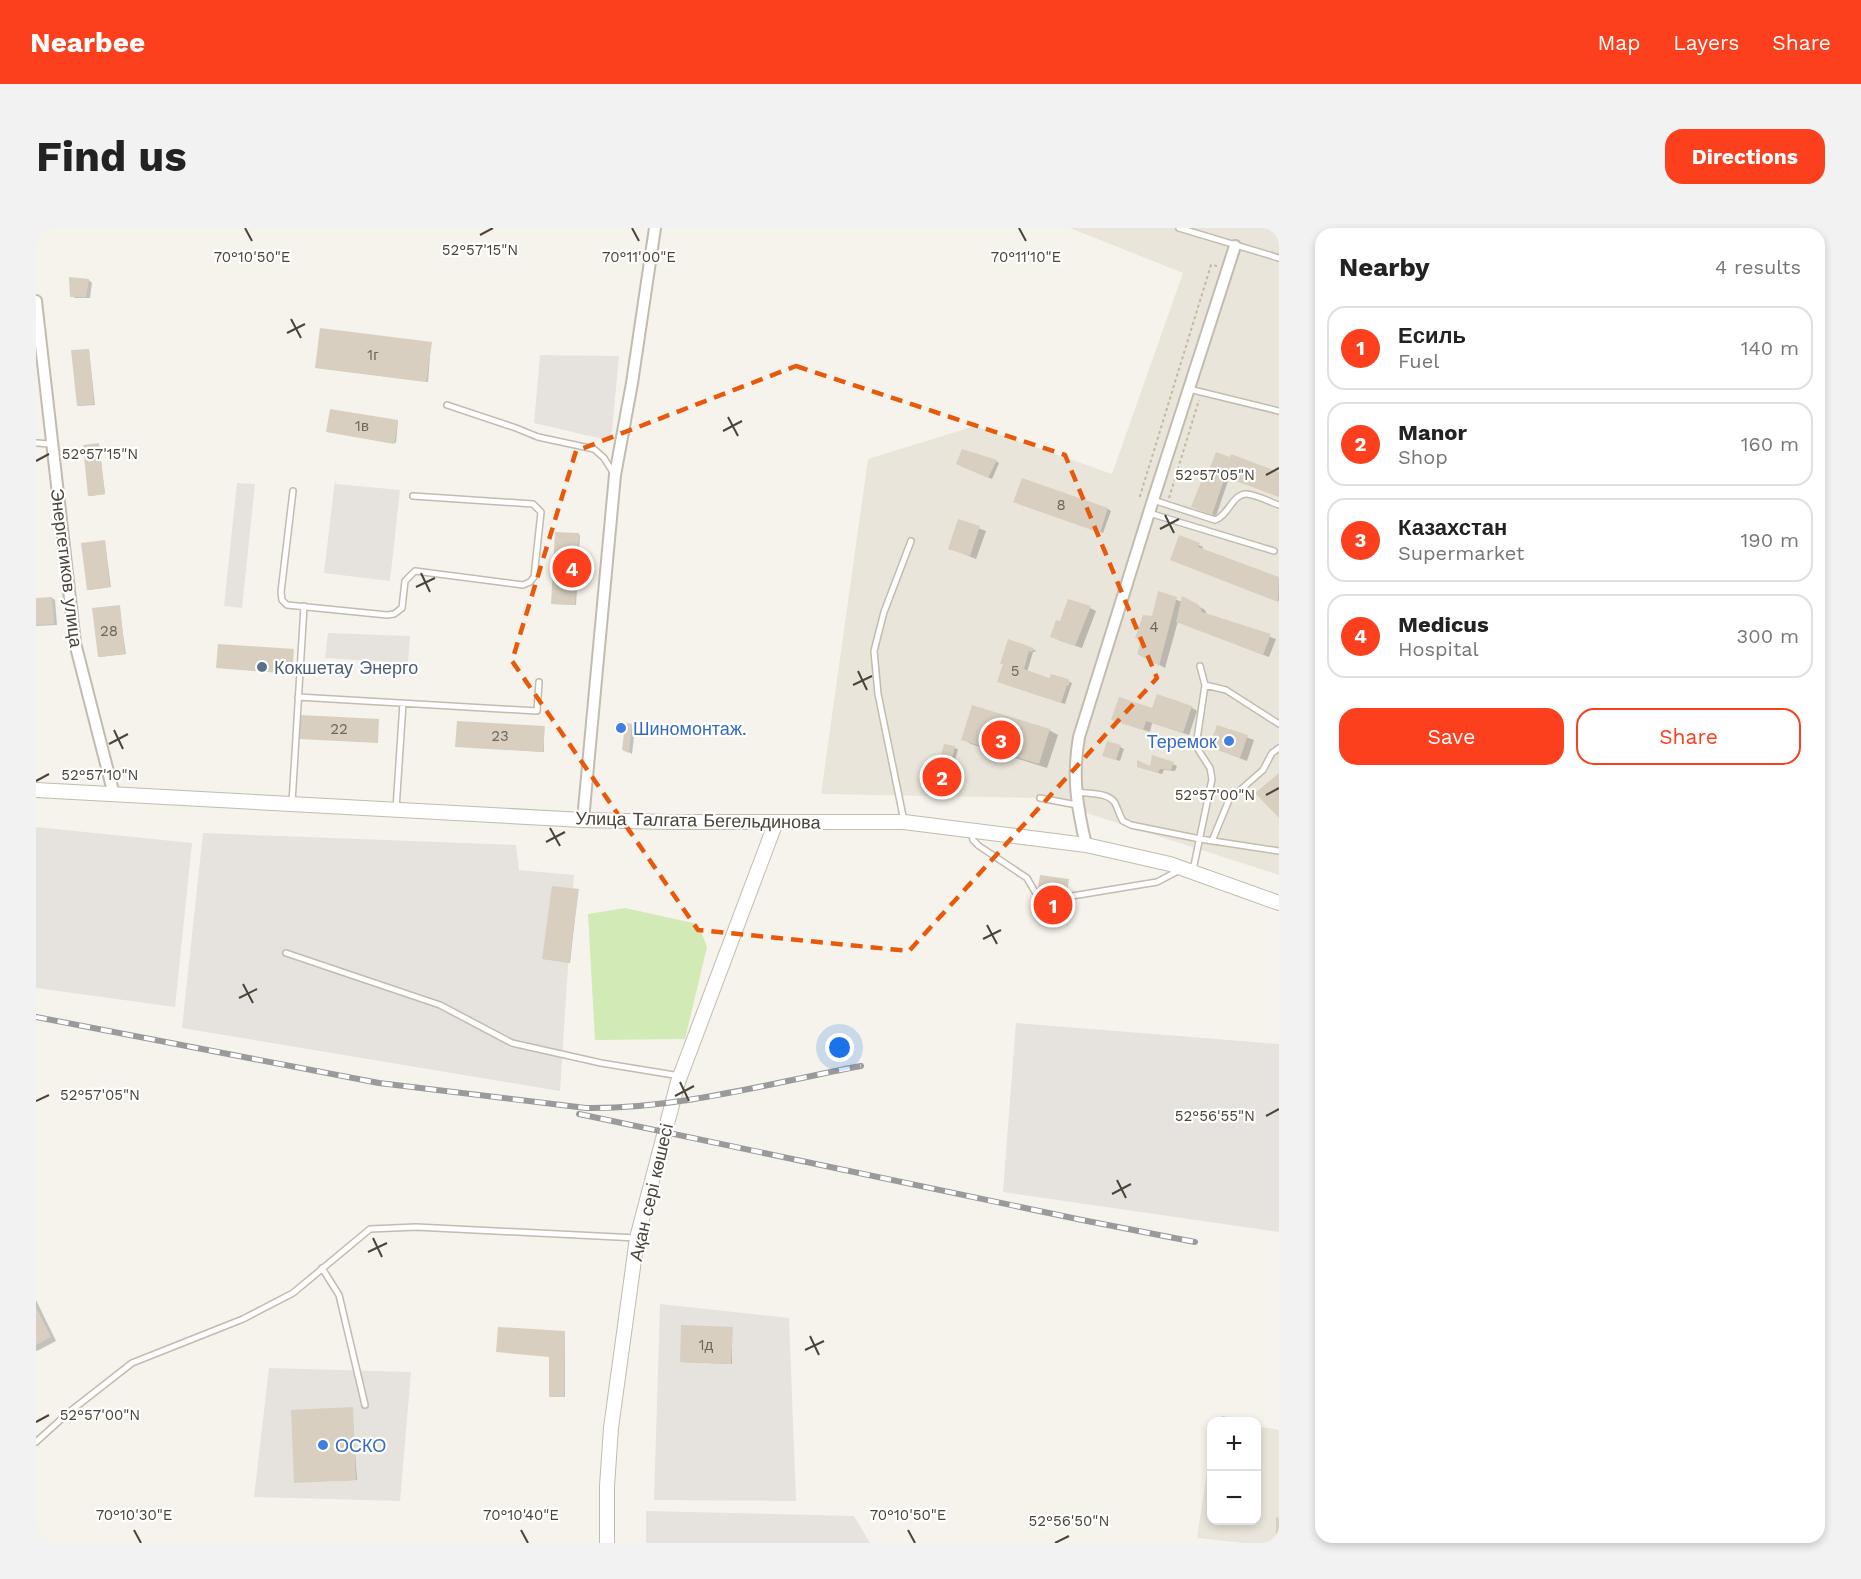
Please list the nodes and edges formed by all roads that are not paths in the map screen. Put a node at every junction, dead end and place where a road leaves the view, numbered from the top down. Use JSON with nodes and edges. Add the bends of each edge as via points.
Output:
{"nodes":[{"id":1,"x":655,"y":228,"type":"edge"},
{"id":2,"x":1179,"y":228,"type":"edge"},
{"id":3,"x":1235,"y":246,"type":"junction"},
{"id":4,"x":1279,"y":258,"type":"edge"},
{"id":5,"x":36,"y":301,"type":"edge"},
{"id":6,"x":1189,"y":389,"type":"junction"},
{"id":7,"x":447,"y":405,"type":"dead end"},
{"id":8,"x":1279,"y":411,"type":"edge"},
{"id":9,"x":36,"y":443,"type":"edge"},
{"id":10,"x":51,"y":444,"type":"junction"},
{"id":11,"x":615,"y":475,"type":"junction"},
{"id":12,"x":293,"y":491,"type":"dead end"},
{"id":13,"x":413,"y":496,"type":"dead end"},
{"id":14,"x":1153,"y":500,"type":"junction"},
{"id":15,"x":1279,"y":506,"type":"edge"},
{"id":16,"x":1149,"y":513,"type":"junction"},
{"id":17,"x":911,"y":542,"type":"dead end"},
{"id":18,"x":1274,"y":551,"type":"dead end"},
{"id":19,"x":304,"y":606,"type":"junction"},
{"id":20,"x":1200,"y":666,"type":"dead end"},
{"id":21,"x":539,"y":682,"type":"dead end"},
{"id":22,"x":1205,"y":684,"type":"junction"},
{"id":23,"x":298,"y":697,"type":"junction"},
{"id":24,"x":403,"y":703,"type":"junction"},
{"id":25,"x":1279,"y":724,"type":"edge"},
{"id":26,"x":1279,"y":748,"type":"edge"},
{"id":27,"x":36,"y":790,"type":"edge"},
{"id":28,"x":1075,"y":792,"type":"junction"},
{"id":29,"x":114,"y":795,"type":"junction"},
{"id":30,"x":1040,"y":798,"type":"dead end"},
{"id":31,"x":292,"y":805,"type":"junction"},
{"id":32,"x":1077,"y":806,"type":"junction"},
{"id":33,"x":396,"y":809,"type":"junction"},
{"id":34,"x":583,"y":820,"type":"junction"},
{"id":35,"x":776,"y":822,"type":"junction"},
{"id":36,"x":904,"y":822,"type":"junction"},
{"id":37,"x":970,"y":830,"type":"junction"},
{"id":38,"x":1200,"y":840,"type":"junction"},
{"id":39,"x":1212,"y":842,"type":"junction"},
{"id":40,"x":1086,"y":845,"type":"junction"},
{"id":41,"x":1279,"y":851,"type":"edge"},
{"id":42,"x":1187,"y":870,"type":"junction"},
{"id":43,"x":1048,"y":895,"type":"dead end"},
{"id":44,"x":1056,"y":896,"type":"dead end"},
{"id":45,"x":1279,"y":903,"type":"edge"},
{"id":46,"x":286,"y":953,"type":"dead end"},
{"id":47,"x":680,"y":1076,"type":"junction"},
{"id":48,"x":637,"y":1238,"type":"junction"},
{"id":49,"x":322,"y":1268,"type":"junction"},
{"id":50,"x":365,"y":1405,"type":"dead end"},
{"id":51,"x":36,"y":1442,"type":"edge"},
{"id":52,"x":607,"y":1543,"type":"edge"}],
"edges":[{"from":1,"to":11,"type":"street"},
{"from":2,"to":3,"type":"lane"},
{"from":3,"to":4,"type":"lane"},
{"from":3,"to":6,"type":"street"},
{"from":5,"to":10,"type":"street","name":"Энергетиков улица"},
{"from":6,"to":8,"type":"lane"},
{"from":6,"to":14,"type":"street"},
{"from":7,"to":11,"type":"lane","via":[[538,437],[594,449]]},
{"from":9,"to":10,"type":"lane"},
{"from":10,"to":29,"type":"street","name":"Энергетиков улица","via":[[75,643]]},
{"from":11,"to":34,"type":"street"},
{"from":12,"to":19,"type":"lane","via":[[281,592],[287,605]]},
{"from":13,"to":19,"type":"lane","via":[[533,504],[539,508],[534,577],[523,585],[415,571],[405,581],[402,608],[394,614]]},
{"from":14,"to":15,"type":"lane","via":[[1215,520],[1226,514],[1242,495]]},
{"from":14,"to":16,"type":"street"},
{"from":16,"to":18,"type":"lane"},
{"from":16,"to":28,"type":"street","via":[[1080,737]]},
{"from":17,"to":36,"type":"lane","via":[[884,612],[874,651],[878,694]]},
{"from":19,"to":23,"type":"lane"},
{"from":20,"to":22,"type":"lane"},
{"from":21,"to":24,"type":"lane","via":[[537,711]]},
{"from":22,"to":25,"type":"lane","via":[[1226,690]]},
{"from":22,"to":38,"type":"lane","via":[[1196,746],[1212,779]]},
{"from":23,"to":24,"type":"lane"},
{"from":23,"to":31,"type":"lane"},
{"from":24,"to":33,"type":"lane"},
{"from":26,"to":39,"type":"lane","via":[[1263,770],[1229,800]]},
{"from":27,"to":29,"type":"street","name":"Улица Талгата Бегельдинова"},
{"from":28,"to":32,"type":"street"},
{"from":28,"to":38,"type":"lane","via":[[1112,799],[1122,821],[1131,825]]},
{"from":29,"to":31,"type":"street","name":"Улица Талгата Бегельдинова"},
{"from":30,"to":32,"type":"lane"},
{"from":31,"to":33,"type":"street","name":"Улица Талгата Бегельдинова"},
{"from":32,"to":40,"type":"street"},
{"from":33,"to":34,"type":"street","name":"Улица Талгата Бегельдинова"},
{"from":34,"to":35,"type":"street","name":"Улица Талгата Бегельдинова"},
{"from":35,"to":36,"type":"street","name":"Улица Талгата Бегельдинова"},
{"from":35,"to":47,"type":"street","name":"Ақан сері көшесі"},
{"from":36,"to":37,"type":"street","name":"Улица Талгата Бегельдинова"},
{"from":37,"to":40,"type":"street","name":"Улица Талгата Бегельдинова"},
{"from":37,"to":43,"type":"lane","via":[[979,846],[1027,878],[1035,892]]},
{"from":38,"to":39,"type":"lane"},
{"from":38,"to":42,"type":"lane"},
{"from":39,"to":41,"type":"lane"},
{"from":40,"to":42,"type":"street","name":"Улица Талгата Бегельдинова"},
{"from":42,"to":44,"type":"lane","via":[[1157,882]]},
{"from":42,"to":45,"type":"street","name":"Улица Талгата Бегельдинова"},
{"from":46,"to":47,"type":"lane","via":[[440,1005],[512,1043]]},
{"from":47,"to":48,"type":"street","name":"Ақан сері көшесі"},
{"from":48,"to":49,"type":"lane","via":[[416,1227],[370,1229]]},
{"from":48,"to":52,"type":"street","name":"Ақан сері көшесі","via":[[611,1428]]},
{"from":49,"to":50,"type":"lane","via":[[339,1295]]},
{"from":49,"to":51,"type":"lane","via":[[293,1293],[243,1319],[132,1363]]}]}
